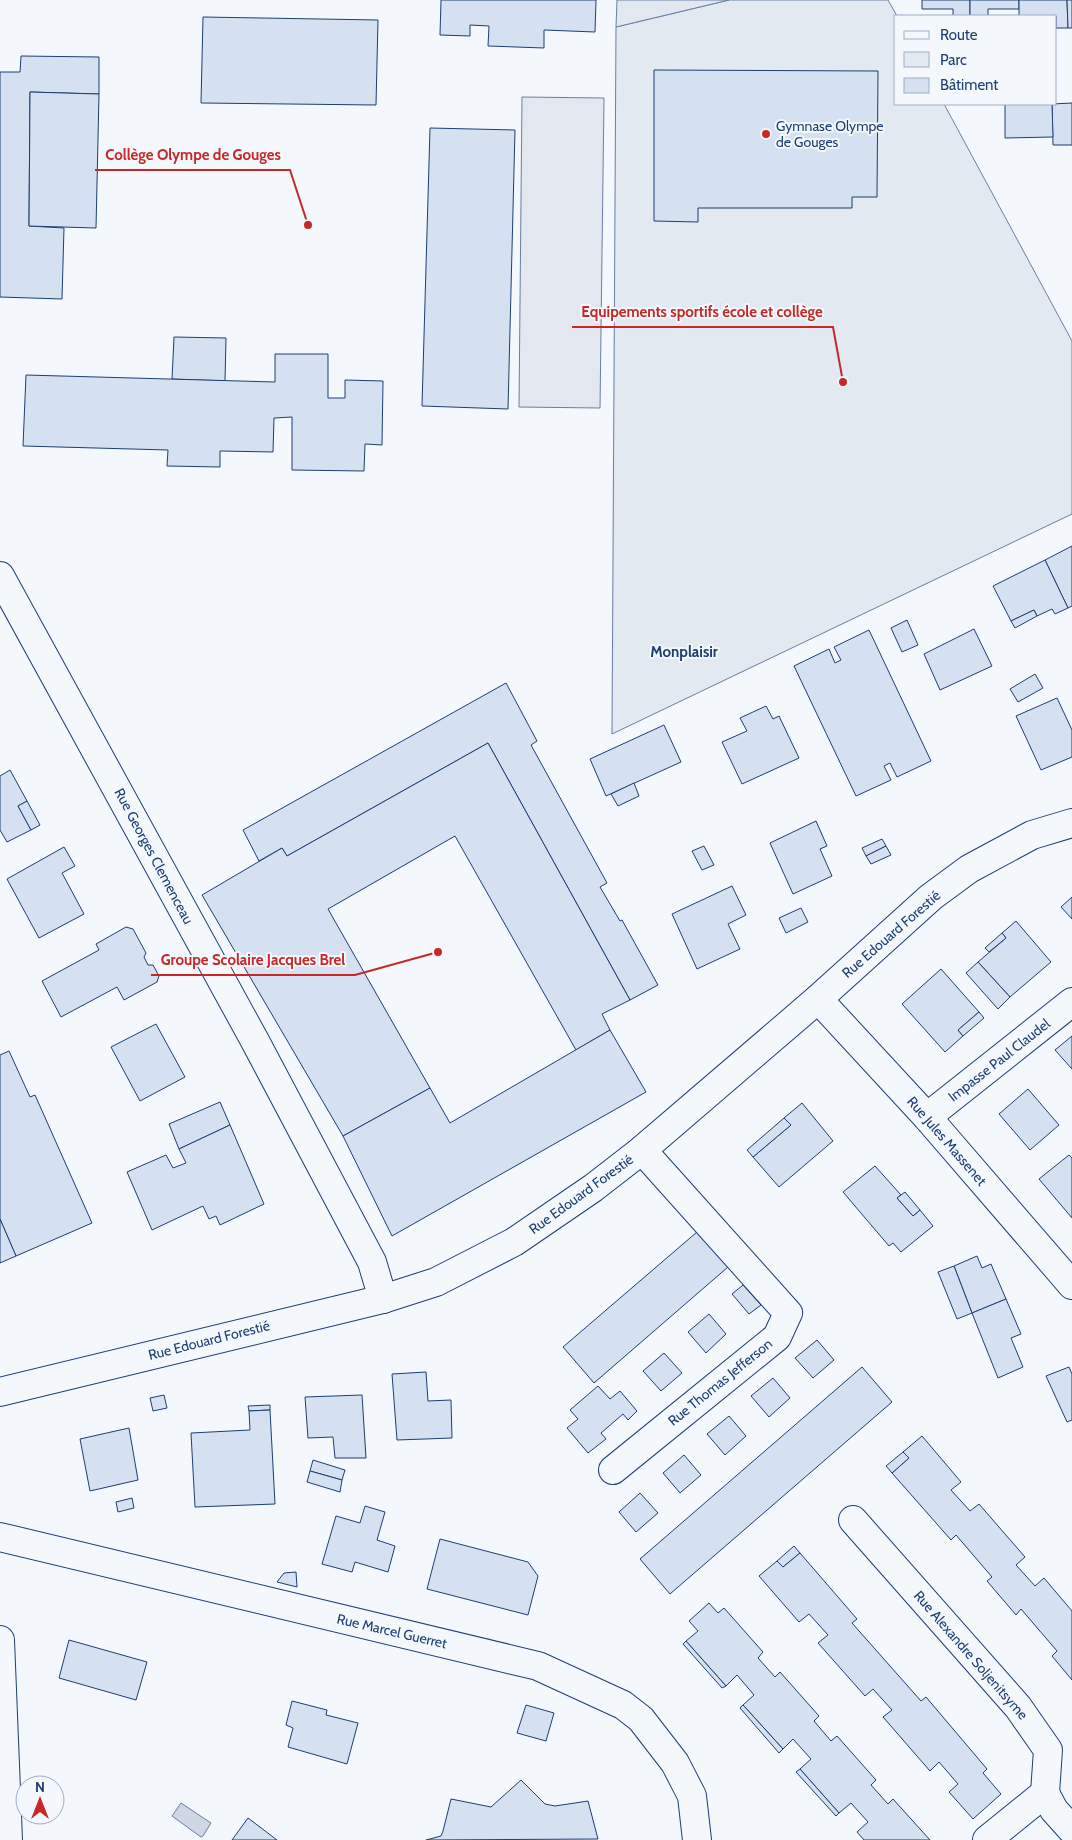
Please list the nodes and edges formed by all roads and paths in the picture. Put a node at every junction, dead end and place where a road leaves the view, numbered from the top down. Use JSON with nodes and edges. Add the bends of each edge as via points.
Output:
{"nodes":[{"id":1,"x":0,"y":576,"type":"edge"},
{"id":2,"x":1072,"y":823,"type":"edge"},
{"id":3,"x":818,"y":999,"type":"junction"},
{"id":4,"x":1072,"y":1002,"type":"edge"},
{"id":5,"x":927,"y":1117,"type":"junction"},
{"id":6,"x":642,"y":1150,"type":"junction"},
{"id":7,"x":1072,"y":1285,"type":"edge"},
{"id":8,"x":382,"y":1299,"type":"junction"},
{"id":9,"x":0,"y":1392,"type":"edge"},
{"id":10,"x":613,"y":1470,"type":"dead end"},
{"id":11,"x":854,"y":1520,"type":"dead end"},
{"id":12,"x":0,"y":1538,"type":"edge"},
{"id":13,"x":0,"y":1640,"type":"edge"},
{"id":14,"x":1045,"y":1793,"type":"junction"},
{"id":15,"x":1072,"y":1830,"type":"edge"},
{"id":16,"x":8,"y":1840,"type":"edge"},
{"id":17,"x":697,"y":1840,"type":"edge"},
{"id":18,"x":988,"y":1840,"type":"edge"}],
"edges":[{"from":1,"to":8,"type":"street","name":"Rue Georges Clemenceau","via":[[260,1050],[372,1262]]},
{"from":2,"to":3,"type":"street","name":"Rue Edouard Forestié","via":[[1032,835],[969,869],[931,897]]},
{"from":3,"to":5,"type":"street","name":"Rue Jules Massenet"},
{"from":3,"to":6,"type":"street","name":"Rue Edouard Forestié"},
{"from":4,"to":5,"type":"street","name":"Impasse Paul Claudel"},
{"from":5,"to":7,"type":"street","name":"Rue Jules Massenet"},
{"from":6,"to":8,"type":"street","name":"Rue Edouard Forestié","via":[[514,1242],[436,1282]]},
{"from":6,"to":10,"type":"street","name":"Rue Thomas Jefferson","via":[[788,1313],[777,1337]]},
{"from":8,"to":9,"type":"street","name":"Rue Edouard Forestié"},
{"from":11,"to":14,"type":"street","name":"Rue Alexandre Soljenitsyme","via":[[1018,1707],[1048,1750]]},
{"from":12,"to":17,"type":"street","name":"Rue Marcel Guerret","via":[[538,1666],[623,1704],[641,1719],[675,1763],[692,1796]]},
{"from":13,"to":16,"type":"street"},
{"from":14,"to":15,"type":"street","via":[[1054,1810]]},
{"from":14,"to":18,"type":"street"}]}
